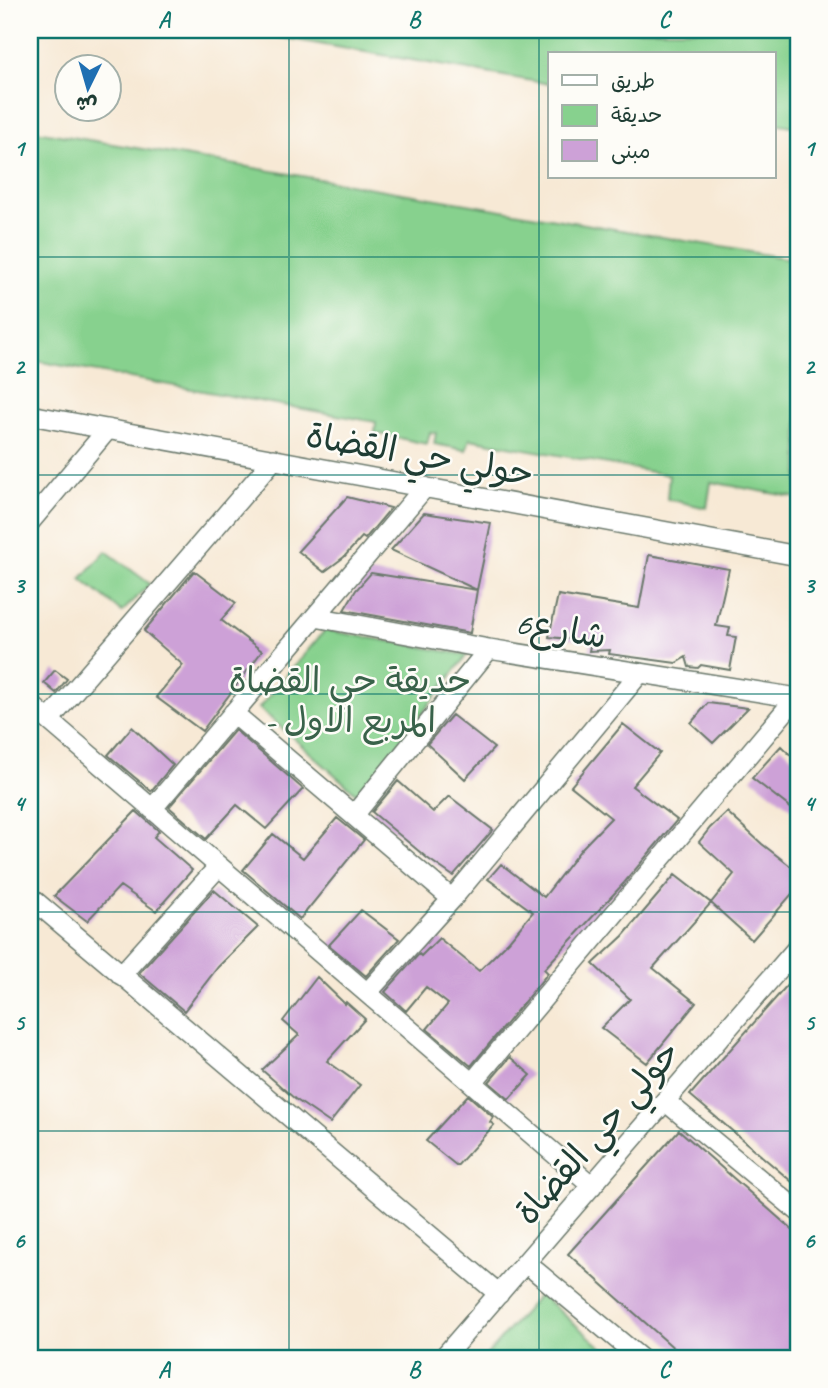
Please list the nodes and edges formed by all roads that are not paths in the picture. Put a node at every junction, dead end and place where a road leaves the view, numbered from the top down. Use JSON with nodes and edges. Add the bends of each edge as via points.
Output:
{"nodes":[{"id":1,"x":30,"y":415,"type":"edge"},
{"id":2,"x":108,"y":429,"type":"junction"},
{"id":3,"x":274,"y":459,"type":"junction"},
{"id":4,"x":425,"y":487,"type":"junction"},
{"id":5,"x":30,"y":522,"type":"edge"},
{"id":6,"x":798,"y":556,"type":"edge"},
{"id":7,"x":315,"y":617,"type":"junction"},
{"id":8,"x":489,"y":649,"type":"junction"},
{"id":9,"x":639,"y":674,"type":"junction"},
{"id":10,"x":797,"y":698,"type":"edge"},
{"id":11,"x":30,"y":704,"type":"edge"},
{"id":12,"x":233,"y":713,"type":"junction"},
{"id":13,"x":49,"y":720,"type":"junction"},
{"id":14,"x":152,"y":809,"type":"junction"},
{"id":15,"x":354,"y":815,"type":"junction"},
{"id":16,"x":219,"y":866,"type":"junction"},
{"id":17,"x":30,"y":897,"type":"edge"},
{"id":18,"x":452,"y":899,"type":"junction"},
{"id":19,"x":798,"y":947,"type":"edge"},
{"id":20,"x":121,"y":975,"type":"junction"},
{"id":21,"x":367,"y":993,"type":"junction"},
{"id":22,"x":472,"y":1083,"type":"junction"},
{"id":23,"x":665,"y":1101,"type":"junction"},
{"id":24,"x":592,"y":1186,"type":"junction"},
{"id":25,"x":798,"y":1211,"type":"edge"},
{"id":26,"x":526,"y":1263,"type":"junction"},
{"id":27,"x":499,"y":1294,"type":"junction"},
{"id":28,"x":443,"y":1358,"type":"edge"},
{"id":29,"x":640,"y":1358,"type":"edge"}],
"edges":[{"from":1,"to":2,"type":"street","name":"حولي حي القضاة"},
{"from":2,"to":3,"type":"street","name":"حولي حي القضاة"},
{"from":2,"to":5,"type":"street"},
{"from":3,"to":4,"type":"street","name":"حولي حي القضاة"},
{"from":3,"to":13,"type":"street"},
{"from":4,"to":6,"type":"street","name":"حولي حي القضاة"},
{"from":4,"to":7,"type":"street"},
{"from":7,"to":8,"type":"street","name":"شارع6"},
{"from":7,"to":12,"type":"street"},
{"from":8,"to":9,"type":"street","name":"شارع6"},
{"from":8,"to":15,"type":"street"},
{"from":9,"to":10,"type":"street","name":"شارع6"},
{"from":9,"to":18,"type":"street"},
{"from":10,"to":22,"type":"street"},
{"from":11,"to":13,"type":"street"},
{"from":12,"to":14,"type":"street"},
{"from":12,"to":15,"type":"street"},
{"from":13,"to":14,"type":"street"},
{"from":14,"to":16,"type":"street"},
{"from":15,"to":18,"type":"street"},
{"from":16,"to":20,"type":"street"},
{"from":16,"to":21,"type":"street"},
{"from":17,"to":20,"type":"street"},
{"from":18,"to":21,"type":"street"},
{"from":19,"to":23,"type":"street","name":"حولي حي القضاة"},
{"from":20,"to":27,"type":"street"},
{"from":21,"to":22,"type":"street"},
{"from":22,"to":24,"type":"street"},
{"from":23,"to":24,"type":"street","name":"حولي حي القضاة"},
{"from":23,"to":25,"type":"street"},
{"from":24,"to":26,"type":"street","name":"حولي حي القضاة"},
{"from":26,"to":27,"type":"street","name":"حولي حي القضاة"},
{"from":26,"to":29,"type":"street"},
{"from":27,"to":28,"type":"street","name":"حولي حي القضاة"}]}
